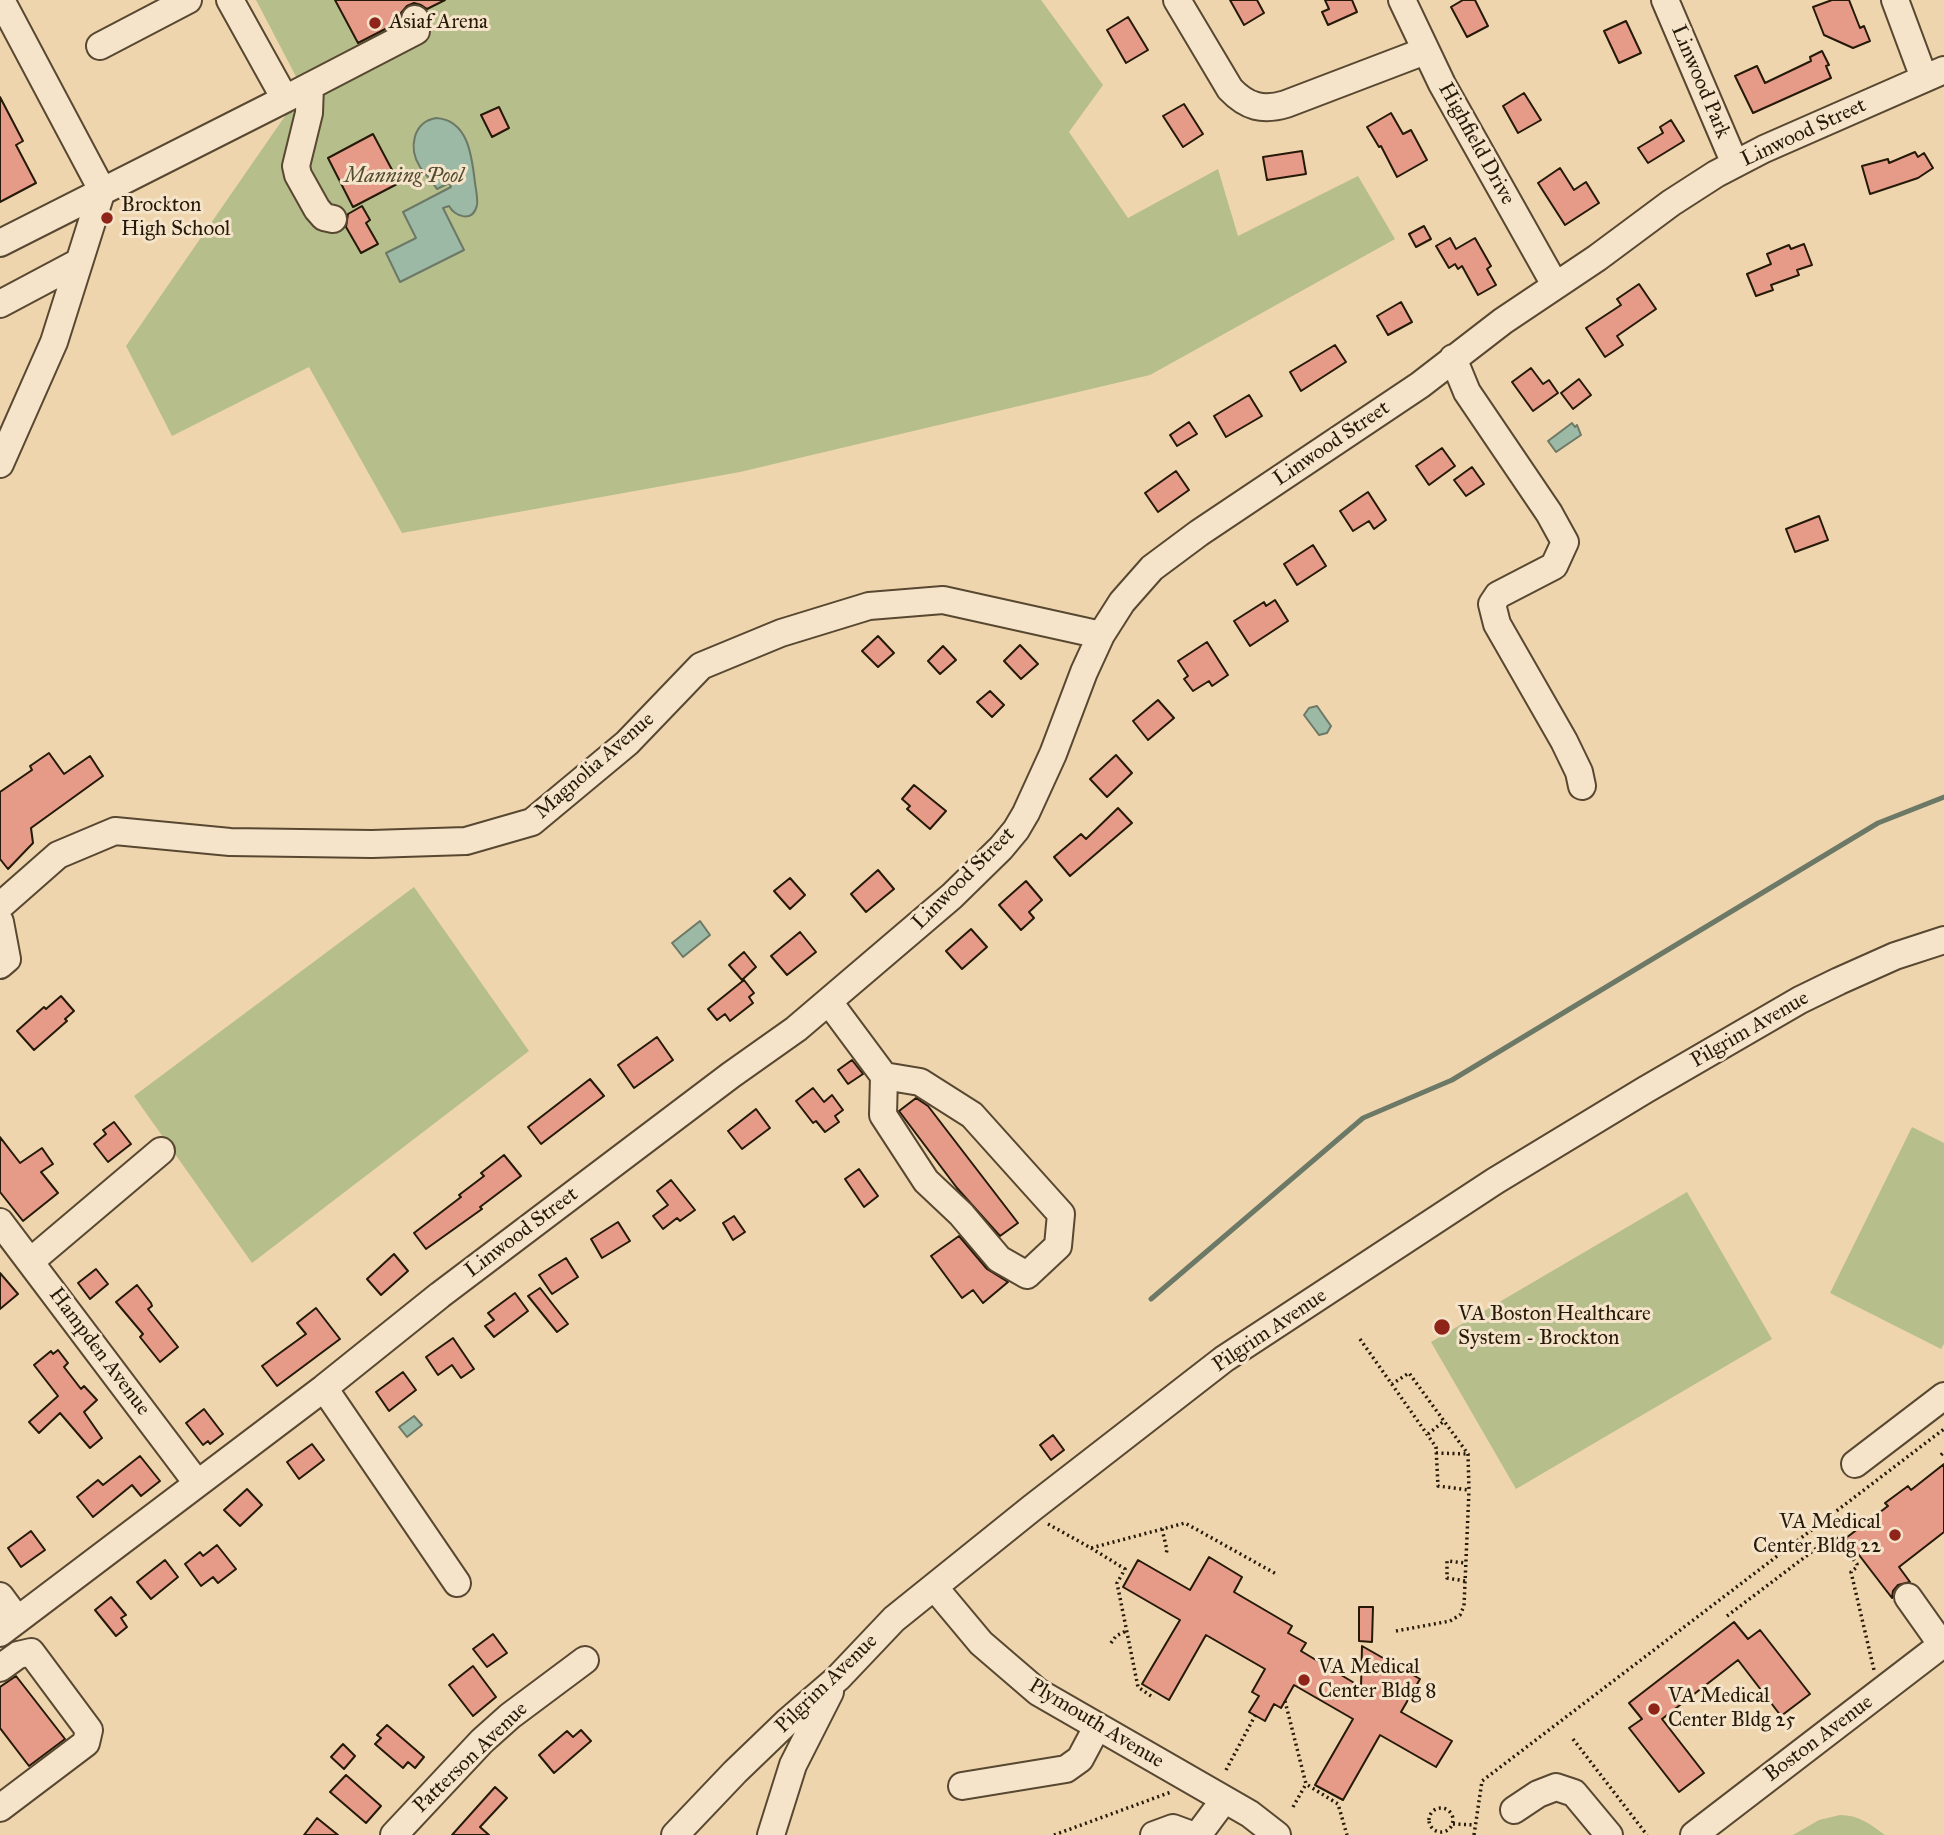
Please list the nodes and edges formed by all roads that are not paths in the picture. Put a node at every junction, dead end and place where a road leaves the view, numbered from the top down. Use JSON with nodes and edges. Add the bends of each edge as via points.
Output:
{"nodes":[{"id":1,"x":1,"y":0,"type":"edge"},
{"id":2,"x":188,"y":0,"type":"edge"},
{"id":3,"x":230,"y":0,"type":"edge"},
{"id":4,"x":1177,"y":0,"type":"edge"},
{"id":5,"x":1402,"y":0,"type":"edge"},
{"id":6,"x":1665,"y":0,"type":"edge"},
{"id":7,"x":1895,"y":0,"type":"edge"},
{"id":8,"x":415,"y":19,"type":"dead end"},
{"id":9,"x":100,"y":46,"type":"dead end"},
{"id":10,"x":1425,"y":51,"type":"junction"},
{"id":11,"x":1934,"y":74,"type":"edge"},
{"id":12,"x":310,"y":86,"type":"junction"},
{"id":13,"x":285,"y":99,"type":"junction"},
{"id":14,"x":1735,"y":164,"type":"junction"},
{"id":15,"x":102,"y":190,"type":"junction"},
{"id":16,"x":333,"y":219,"type":"dead end"},
{"id":17,"x":0,"y":243,"type":"edge"},
{"id":18,"x":79,"y":262,"type":"junction"},
{"id":19,"x":1555,"y":285,"type":"junction"},
{"id":20,"x":0,"y":304,"type":"edge"},
{"id":21,"x":1453,"y":358,"type":"junction"},
{"id":22,"x":0,"y":464,"type":"edge"},
{"id":23,"x":1101,"y":635,"type":"junction"},
{"id":24,"x":1582,"y":786,"type":"dead end"},
{"id":25,"x":0,"y":906,"type":"edge"},
{"id":26,"x":0,"y":922,"type":"edge"},
{"id":27,"x":1944,"y":940,"type":"edge"},
{"id":28,"x":3,"y":962,"type":"edge"},
{"id":29,"x":829,"y":1002,"type":"junction"},
{"id":30,"x":884,"y":1076,"type":"junction"},
{"id":31,"x":162,"y":1151,"type":"dead end"},
{"id":32,"x":0,"y":1222,"type":"edge"},
{"id":33,"x":31,"y":1261,"type":"junction"},
{"id":34,"x":324,"y":1388,"type":"junction"},
{"id":35,"x":1944,"y":1395,"type":"edge"},
{"id":36,"x":1855,"y":1464,"type":"dead end"},
{"id":37,"x":197,"y":1483,"type":"junction"},
{"id":38,"x":457,"y":1583,"type":"dead end"},
{"id":39,"x":935,"y":1588,"type":"junction"},
{"id":40,"x":0,"y":1596,"type":"edge"},
{"id":41,"x":1908,"y":1597,"type":"dead end"},
{"id":42,"x":9,"y":1626,"type":"edge"},
{"id":43,"x":1943,"y":1644,"type":"edge"},
{"id":44,"x":585,"y":1660,"type":"dead end"},
{"id":45,"x":0,"y":1668,"type":"edge"},
{"id":46,"x":838,"y":1678,"type":"junction"},
{"id":47,"x":1097,"y":1727,"type":"junction"},
{"id":48,"x":962,"y":1786,"type":"dead end"},
{"id":49,"x":4,"y":1797,"type":"edge"},
{"id":50,"x":1224,"y":1800,"type":"junction"},
{"id":51,"x":1514,"y":1810,"type":"dead end"},
{"id":52,"x":394,"y":1835,"type":"edge"},
{"id":53,"x":675,"y":1835,"type":"edge"},
{"id":54,"x":771,"y":1835,"type":"edge"},
{"id":55,"x":1154,"y":1835,"type":"edge"},
{"id":56,"x":1192,"y":1835,"type":"edge"},
{"id":57,"x":1198,"y":1835,"type":"edge"},
{"id":58,"x":1277,"y":1835,"type":"edge"},
{"id":59,"x":1609,"y":1835,"type":"edge"},
{"id":60,"x":1694,"y":1835,"type":"edge"}],
"edges":[{"from":1,"to":15,"type":"street"},
{"from":2,"to":9,"type":"street"},
{"from":3,"to":13,"type":"street"},
{"from":4,"to":10,"type":"street","via":[[1230,89],[1257,107],[1286,104]]},
{"from":5,"to":10,"type":"street","name":"Highfield Drive"},
{"from":6,"to":14,"type":"street","name":"Linwood Park"},
{"from":7,"to":11,"type":"street"},
{"from":8,"to":12,"type":"street","via":[[416,31]]},
{"from":10,"to":19,"type":"street","name":"Highfield Drive"},
{"from":11,"to":14,"type":"street","name":"Linwood Street"},
{"from":12,"to":13,"type":"street"},
{"from":12,"to":16,"type":"street","via":[[309,113],[296,166],[317,209]]},
{"from":13,"to":15,"type":"street"},
{"from":14,"to":19,"type":"street","name":"Linwood Street"},
{"from":15,"to":17,"type":"street"},
{"from":15,"to":18,"type":"street"},
{"from":18,"to":20,"type":"street"},
{"from":18,"to":22,"type":"street","via":[[54,342]]},
{"from":19,"to":21,"type":"street","name":"Linwood Street"},
{"from":21,"to":23,"type":"street","name":"Linwood Street","via":[[1152,568]]},
{"from":21,"to":24,"type":"street","via":[[1467,392],[1565,542],[1554,566],[1498,595],[1492,604],[1497,624],[1564,741]]},
{"from":23,"to":25,"type":"street","name":"Magnolia Avenue","via":[[943,600],[869,606],[781,632],[701,666],[627,743],[532,822],[466,841],[372,844],[230,842],[115,831],[58,855]]},
{"from":23,"to":29,"type":"street","name":"Linwood Street","via":[[1053,754],[1016,830],[952,896]]},
{"from":26,"to":28,"type":"street"},
{"from":27,"to":39,"type":"street","name":"Pilgrim Avenue","via":[[1876,964],[1800,1000],[1494,1181],[1224,1359]]},
{"from":29,"to":30,"type":"street"},
{"from":29,"to":34,"type":"street","name":"Linwood Street"},
{"from":30,"to":30,"type":"street","via":[[920,1082],[972,1115],[1061,1214],[1058,1246],[1027,1275],[999,1259],[926,1181],[883,1115]]},
{"from":31,"to":33,"type":"street"},
{"from":32,"to":33,"type":"street","name":"Hampden Avenue"},
{"from":33,"to":37,"type":"street","name":"Hampden Avenue"},
{"from":34,"to":37,"type":"street","name":"Linwood Street"},
{"from":34,"to":38,"type":"street"},
{"from":35,"to":36,"type":"street"},
{"from":37,"to":42,"type":"street","name":"Linwood Street"},
{"from":39,"to":46,"type":"street","name":"Pilgrim Avenue","via":[[894,1619]]},
{"from":39,"to":47,"type":"street","name":"Plymouth Avenue","via":[[1008,1668]]},
{"from":40,"to":42,"type":"street"},
{"from":41,"to":43,"type":"street"},
{"from":43,"to":60,"type":"street","name":"Boston Avenue"},
{"from":44,"to":52,"type":"street","name":"Patterson Avenue","via":[[510,1716]]},
{"from":45,"to":49,"type":"street","via":[[31,1652],[89,1730],[86,1742]]},
{"from":46,"to":53,"type":"street","name":"Pilgrim Avenue","via":[[764,1744]]},
{"from":46,"to":54,"type":"street","via":[[793,1765]]},
{"from":47,"to":48,"type":"street","via":[[1080,1759],[1066,1769]]},
{"from":47,"to":50,"type":"street","name":"Plymouth Avenue"},
{"from":50,"to":57,"type":"street"},
{"from":50,"to":58,"type":"street","name":"Plymouth Avenue"},
{"from":51,"to":59,"type":"street","via":[[1556,1787],[1574,1793]]},
{"from":55,"to":56,"type":"street","via":[[1173,1828]]}]}
